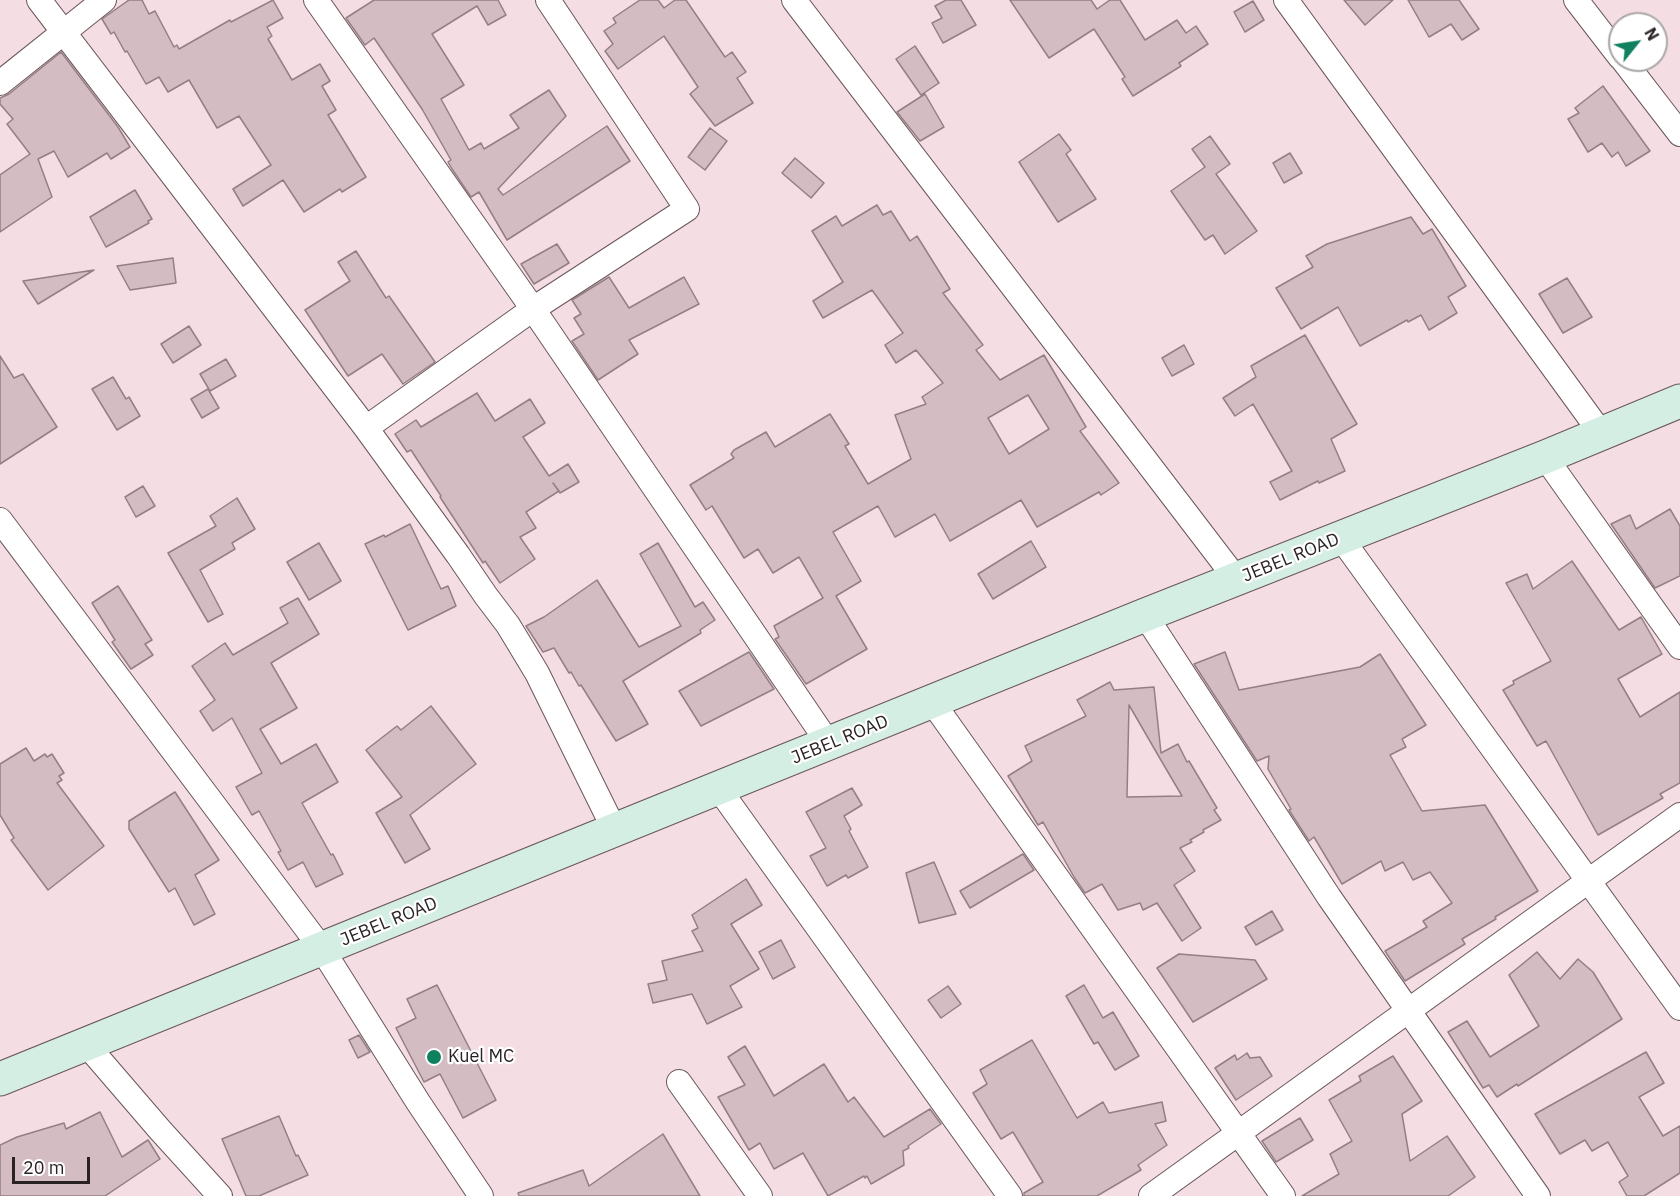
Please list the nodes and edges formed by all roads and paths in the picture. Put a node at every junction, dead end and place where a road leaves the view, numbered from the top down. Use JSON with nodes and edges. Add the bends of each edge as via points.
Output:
{"nodes":[{"id":1,"x":39,"y":0,"type":"edge"},
{"id":2,"x":104,"y":0,"type":"edge"},
{"id":3,"x":316,"y":0,"type":"edge"},
{"id":4,"x":548,"y":0,"type":"edge"},
{"id":5,"x":794,"y":0,"type":"edge"},
{"id":6,"x":1286,"y":0,"type":"edge"},
{"id":7,"x":1576,"y":0,"type":"edge"},
{"id":8,"x":64,"y":34,"type":"junction"},
{"id":9,"x":1608,"y":41,"type":"edge"},
{"id":10,"x":1632,"y":72,"type":"edge"},
{"id":11,"x":0,"y":83,"type":"edge"},
{"id":12,"x":1680,"y":134,"type":"edge"},
{"id":13,"x":533,"y":309,"type":"junction"},
{"id":14,"x":1680,"y":401,"type":"edge"},
{"id":15,"x":366,"y":429,"type":"junction"},
{"id":16,"x":1601,"y":433,"type":"junction"},
{"id":17,"x":1545,"y":457,"type":"junction"},
{"id":18,"x":0,"y":520,"type":"edge"},
{"id":19,"x":1341,"y":538,"type":"junction"},
{"id":20,"x":1237,"y":580,"type":"junction"},
{"id":21,"x":1144,"y":615,"type":"junction"},
{"id":22,"x":1680,"y":647,"type":"edge"},
{"id":23,"x":933,"y":703,"type":"junction"},
{"id":24,"x":829,"y":744,"type":"junction"},
{"id":25,"x":719,"y":789,"type":"junction"},
{"id":26,"x":1680,"y":815,"type":"edge"},
{"id":27,"x":615,"y":831,"type":"junction"},
{"id":28,"x":1589,"y":881,"type":"junction"},
{"id":29,"x":322,"y":949,"type":"junction"},
{"id":30,"x":1680,"y":1008,"type":"edge"},
{"id":31,"x":1409,"y":1011,"type":"junction"},
{"id":32,"x":86,"y":1044,"type":"junction"},
{"id":33,"x":0,"y":1079,"type":"edge"},
{"id":34,"x":679,"y":1082,"type":"dead end"},
{"id":35,"x":1239,"y":1133,"type":"junction"},
{"id":36,"x":220,"y":1196,"type":"edge"},
{"id":37,"x":482,"y":1196,"type":"edge"},
{"id":38,"x":760,"y":1196,"type":"edge"},
{"id":39,"x":1011,"y":1196,"type":"edge"},
{"id":40,"x":1151,"y":1196,"type":"edge"},
{"id":41,"x":1283,"y":1196,"type":"edge"},
{"id":42,"x":1538,"y":1196,"type":"edge"}],
"edges":[{"from":1,"to":8,"type":"street"},
{"from":2,"to":8,"type":"street"},
{"from":3,"to":13,"type":"street"},
{"from":4,"to":13,"type":"street","via":[[687,209]]},
{"from":5,"to":20,"type":"street"},
{"from":6,"to":16,"type":"street"},
{"from":7,"to":9,"type":"street"},
{"from":8,"to":11,"type":"street"},
{"from":8,"to":15,"type":"street"},
{"from":10,"to":12,"type":"street"},
{"from":13,"to":15,"type":"street"},
{"from":13,"to":24,"type":"street"},
{"from":14,"to":16,"type":"main road","name":"JEBEL ROAD"},
{"from":15,"to":27,"type":"street","via":[[508,625],[537,673]]},
{"from":16,"to":17,"type":"main road","name":"JEBEL ROAD"},
{"from":17,"to":19,"type":"main road","name":"JEBEL ROAD"},
{"from":17,"to":22,"type":"street"},
{"from":18,"to":29,"type":"street"},
{"from":19,"to":20,"type":"main road","name":"JEBEL ROAD"},
{"from":19,"to":28,"type":"street"},
{"from":20,"to":21,"type":"main road","name":"JEBEL ROAD"},
{"from":21,"to":23,"type":"main road","name":"JEBEL ROAD"},
{"from":21,"to":31,"type":"street","via":[[1329,897]]},
{"from":23,"to":24,"type":"main road","name":"JEBEL ROAD"},
{"from":23,"to":35,"type":"street"},
{"from":24,"to":25,"type":"main road","name":"JEBEL ROAD"},
{"from":25,"to":27,"type":"main road","name":"JEBEL ROAD"},
{"from":25,"to":39,"type":"street"},
{"from":26,"to":28,"type":"street"},
{"from":27,"to":29,"type":"main road","name":"JEBEL ROAD"},
{"from":28,"to":30,"type":"street"},
{"from":28,"to":31,"type":"street"},
{"from":29,"to":32,"type":"main road","name":"JEBEL ROAD"},
{"from":29,"to":37,"type":"street"},
{"from":31,"to":35,"type":"street"},
{"from":31,"to":42,"type":"street"},
{"from":32,"to":33,"type":"main road","name":"JEBEL ROAD"},
{"from":32,"to":36,"type":"street"},
{"from":34,"to":38,"type":"street"},
{"from":35,"to":40,"type":"street"},
{"from":35,"to":41,"type":"street"}]}
